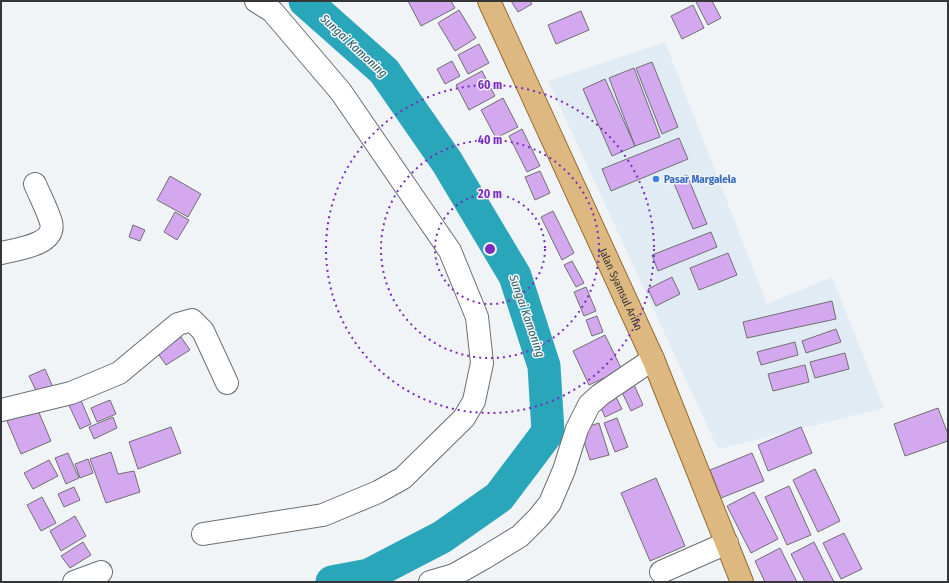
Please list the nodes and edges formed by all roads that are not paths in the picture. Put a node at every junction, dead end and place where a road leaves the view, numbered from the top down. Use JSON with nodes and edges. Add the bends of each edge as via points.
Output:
{"nodes":[{"id":1,"x":256,"y":1,"type":"edge"},
{"id":2,"x":489,"y":1,"type":"edge"},
{"id":3,"x":35,"y":184,"type":"dead end"},
{"id":4,"x":1,"y":253,"type":"edge"},
{"id":5,"x":653,"y":359,"type":"junction"},
{"id":6,"x":227,"y":383,"type":"dead end"},
{"id":7,"x":1,"y":410,"type":"edge"},
{"id":8,"x":203,"y":534,"type":"dead end"},
{"id":9,"x":727,"y":543,"type":"junction"},
{"id":10,"x":101,"y":572,"type":"dead end"},
{"id":11,"x":661,"y":572,"type":"dead end"},
{"id":12,"x":74,"y":582,"type":"edge"},
{"id":13,"x":430,"y":582,"type":"edge"},
{"id":14,"x":742,"y":582,"type":"edge"}],
"edges":[{"from":1,"to":8,"type":"street","via":[[272,11],[341,92],[450,251],[477,317],[482,363],[474,401],[464,418],[403,478],[378,492],[323,515]]},
{"from":2,"to":5,"type":"main road","name":"Jalan Syamsul Arifin"},
{"from":3,"to":4,"type":"street","via":[[51,222],[51,232],[45,240]]},
{"from":5,"to":9,"type":"main road","name":"Jalan Syamsul Arifin"},
{"from":5,"to":13,"type":"street","via":[[589,405],[576,429],[564,470],[550,503],[530,526],[520,536],[454,575]]},
{"from":6,"to":7,"type":"street","via":[[203,332],[192,320],[186,320],[119,373],[71,393]]},
{"from":9,"to":11,"type":"street"},
{"from":9,"to":14,"type":"main road","name":"Jalan Syamsul Arifin"},
{"from":10,"to":12,"type":"street"}]}
